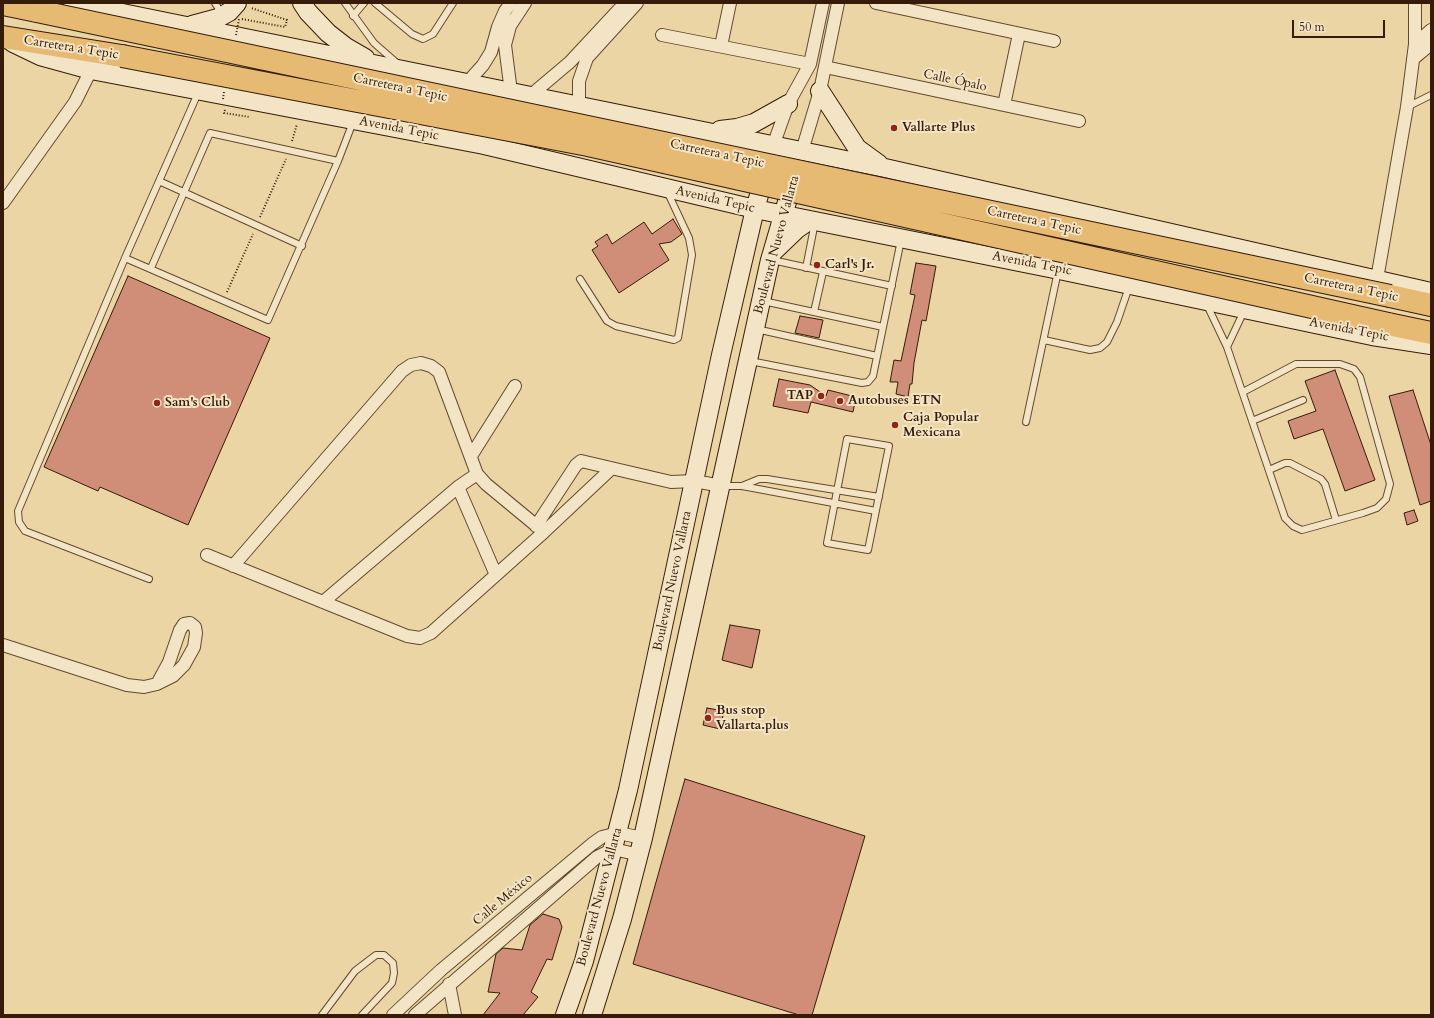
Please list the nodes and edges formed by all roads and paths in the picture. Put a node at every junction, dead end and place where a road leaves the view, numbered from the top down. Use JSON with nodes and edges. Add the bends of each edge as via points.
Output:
{"nodes":[{"id":1,"x":73,"y":3,"type":"edge"},
{"id":2,"x":302,"y":3,"type":"edge"},
{"id":3,"x":345,"y":3,"type":"edge"},
{"id":4,"x":364,"y":3,"type":"edge"},
{"id":5,"x":375,"y":3,"type":"edge"},
{"id":6,"x":453,"y":3,"type":"edge"},
{"id":7,"x":511,"y":3,"type":"edge"},
{"id":8,"x":525,"y":3,"type":"edge"},
{"id":9,"x":625,"y":3,"type":"edge"},
{"id":10,"x":637,"y":3,"type":"edge"},
{"id":11,"x":730,"y":3,"type":"edge"},
{"id":12,"x":823,"y":3,"type":"edge"},
{"id":13,"x":838,"y":3,"type":"edge"},
{"id":14,"x":876,"y":3,"type":"edge"},
{"id":15,"x":1415,"y":3,"type":"edge"},
{"id":16,"x":3,"y":4,"type":"edge"},
{"id":17,"x":91,"y":4,"type":"edge"},
{"id":18,"x":230,"y":9,"type":"edge"},
{"id":19,"x":931,"y":9,"type":"edge"},
{"id":20,"x":353,"y":16,"type":"junction"},
{"id":21,"x":189,"y":26,"type":"junction"},
{"id":22,"x":1431,"y":30,"type":"edge"},
{"id":23,"x":1019,"y":34,"type":"junction"},
{"id":24,"x":662,"y":35,"type":"dead end"},
{"id":25,"x":3,"y":38,"type":"edge"},
{"id":26,"x":1054,"y":41,"type":"dead end"},
{"id":27,"x":500,"y":44,"type":"junction"},
{"id":28,"x":1415,"y":44,"type":"junction"},
{"id":29,"x":1431,"y":44,"type":"edge"},
{"id":30,"x":721,"y":46,"type":"junction"},
{"id":31,"x":1413,"y":59,"type":"junction"},
{"id":32,"x":570,"y":62,"type":"junction"},
{"id":33,"x":810,"y":64,"type":"junction"},
{"id":34,"x":825,"y":67,"type":"junction"},
{"id":35,"x":582,"y":69,"type":"junction"},
{"id":36,"x":91,"y":70,"type":"junction"},
{"id":37,"x":399,"y":70,"type":"junction"},
{"id":38,"x":468,"y":83,"type":"junction"},
{"id":39,"x":200,"y":90,"type":"junction"},
{"id":40,"x":820,"y":91,"type":"junction"},
{"id":41,"x":511,"y":92,"type":"junction"},
{"id":42,"x":531,"y":95,"type":"junction"},
{"id":43,"x":1431,"y":95,"type":"edge"},
{"id":44,"x":788,"y":104,"type":"junction"},
{"id":45,"x":579,"y":105,"type":"junction"},
{"id":46,"x":1004,"y":106,"type":"junction"},
{"id":47,"x":1407,"y":107,"type":"junction"},
{"id":48,"x":225,"y":108,"type":"dead end"},
{"id":49,"x":253,"y":117,"type":"dead end"},
{"id":50,"x":353,"y":121,"type":"junction"},
{"id":51,"x":1079,"y":121,"type":"dead end"},
{"id":52,"x":297,"y":123,"type":"dead end"},
{"id":53,"x":708,"y":131,"type":"junction"},
{"id":54,"x":773,"y":146,"type":"junction"},
{"id":55,"x":290,"y":150,"type":"junction"},
{"id":56,"x":802,"y":152,"type":"junction"},
{"id":57,"x":338,"y":161,"type":"junction"},
{"id":58,"x":885,"y":168,"type":"junction"},
{"id":59,"x":159,"y":181,"type":"junction"},
{"id":60,"x":665,"y":188,"type":"junction"},
{"id":61,"x":184,"y":191,"type":"junction"},
{"id":62,"x":3,"y":203,"type":"edge"},
{"id":63,"x":755,"y":209,"type":"junction"},
{"id":64,"x":783,"y":215,"type":"junction"},
{"id":65,"x":812,"y":221,"type":"junction"},
{"id":66,"x":257,"y":226,"type":"junction"},
{"id":67,"x":901,"y":238,"type":"junction"},
{"id":68,"x":302,"y":246,"type":"junction"},
{"id":69,"x":771,"y":257,"type":"junction"},
{"id":70,"x":125,"y":258,"type":"junction"},
{"id":71,"x":151,"y":268,"type":"junction"},
{"id":72,"x":806,"y":268,"type":"junction"},
{"id":73,"x":1059,"y":270,"type":"junction"},
{"id":74,"x":822,"y":272,"type":"junction"},
{"id":75,"x":1377,"y":278,"type":"junction"},
{"id":76,"x":580,"y":280,"type":"dead end"},
{"id":77,"x":1130,"y":284,"type":"junction"},
{"id":78,"x":892,"y":286,"type":"junction"},
{"id":79,"x":1431,"y":292,"type":"edge"},
{"id":80,"x":224,"y":300,"type":"junction"},
{"id":81,"x":761,"y":300,"type":"junction"},
{"id":82,"x":1204,"y":300,"type":"junction"},
{"id":83,"x":1431,"y":305,"type":"edge"},
{"id":84,"x":1245,"y":310,"type":"junction"},
{"id":85,"x":814,"y":312,"type":"junction"},
{"id":86,"x":883,"y":327,"type":"junction"},
{"id":87,"x":755,"y":329,"type":"junction"},
{"id":88,"x":1431,"y":332,"type":"edge"},
{"id":89,"x":1044,"y":340,"type":"junction"},
{"id":90,"x":1431,"y":345,"type":"edge"},
{"id":91,"x":1227,"y":347,"type":"junction"},
{"id":92,"x":877,"y":356,"type":"junction"},
{"id":93,"x":748,"y":361,"type":"junction"},
{"id":94,"x":515,"y":386,"type":"dead end"},
{"id":95,"x":1243,"y":392,"type":"junction"},
{"id":96,"x":1303,"y":400,"type":"dead end"},
{"id":97,"x":1252,"y":421,"type":"junction"},
{"id":98,"x":1026,"y":422,"type":"dead end"},
{"id":99,"x":471,"y":456,"type":"junction"},
{"id":100,"x":612,"y":469,"type":"junction"},
{"id":101,"x":1269,"y":470,"type":"junction"},
{"id":102,"x":477,"y":474,"type":"junction"},
{"id":103,"x":694,"y":481,"type":"junction"},
{"id":104,"x":722,"y":486,"type":"junction"},
{"id":105,"x":742,"y":486,"type":"junction"},
{"id":106,"x":458,"y":487,"type":"junction"},
{"id":107,"x":837,"y":490,"type":"junction"},
{"id":108,"x":879,"y":497,"type":"junction"},
{"id":109,"x":835,"y":504,"type":"junction"},
{"id":110,"x":876,"y":511,"type":"junction"},
{"id":111,"x":1336,"y":520,"type":"junction"},
{"id":112,"x":540,"y":529,"type":"junction"},
{"id":113,"x":207,"y":555,"type":"dead end"},
{"id":114,"x":233,"y":566,"type":"junction"},
{"id":115,"x":496,"y":575,"type":"junction"},
{"id":116,"x":148,"y":579,"type":"dead end"},
{"id":117,"x":323,"y":602,"type":"junction"},
{"id":118,"x":3,"y":645,"type":"edge"},
{"id":119,"x":157,"y":684,"type":"junction"},
{"id":120,"x":616,"y":841,"type":"junction"},
{"id":121,"x":642,"y":846,"type":"junction"},
{"id":122,"x":449,"y":984,"type":"junction"},
{"id":123,"x":322,"y":1015,"type":"edge"},
{"id":124,"x":362,"y":1015,"type":"edge"},
{"id":125,"x":393,"y":1015,"type":"edge"},
{"id":126,"x":415,"y":1015,"type":"edge"},
{"id":127,"x":455,"y":1015,"type":"edge"},
{"id":128,"x":564,"y":1015,"type":"edge"},
{"id":129,"x":592,"y":1015,"type":"edge"}],
"edges":[{"from":1,"to":17,"type":"main road"},
{"from":2,"to":37,"type":"main road","via":[[328,33],[346,47]]},
{"from":3,"to":20,"type":"lane"},
{"from":4,"to":20,"type":"lane"},
{"from":5,"to":6,"type":"lane","via":[[412,34],[423,39],[433,34]]},
{"from":7,"to":27,"type":"street","via":[[498,27]]},
{"from":8,"to":27,"type":"street"},
{"from":9,"to":32,"type":"street"},
{"from":10,"to":35,"type":"street","via":[[592,50]]},
{"from":11,"to":30,"type":"street"},
{"from":12,"to":33,"type":"street"},
{"from":13,"to":34,"type":"street"},
{"from":14,"to":19,"type":"street"},
{"from":15,"to":28,"type":"street"},
{"from":16,"to":83,"type":"highway","name":"Carretera a Tepic","bridge":true},
{"from":17,"to":21,"type":"main road"},
{"from":18,"to":18,"type":"path","via":[[287,20],[285,27]]},
{"from":18,"to":21,"type":"main road","via":[[209,21]]},
{"from":19,"to":23,"type":"street"},
{"from":20,"to":37,"type":"lane"},
{"from":21,"to":37,"type":"main road"},
{"from":22,"to":28,"type":"street"},
{"from":23,"to":26,"type":"street"},
{"from":23,"to":46,"type":"street"},
{"from":24,"to":30,"type":"street"},
{"from":25,"to":36,"type":"main road","name":"Avenida Tepic","via":[[40,56]]},
{"from":25,"to":88,"type":"highway","name":"Carretera a Tepic","bridge":true,"via":[[122,56],[588,145]]},
{"from":27,"to":38,"type":"street"},
{"from":27,"to":41,"type":"street"},
{"from":28,"to":31,"type":"street"},
{"from":29,"to":31,"type":"street"},
{"from":30,"to":33,"type":"street"},
{"from":31,"to":47,"type":"street"},
{"from":32,"to":35,"type":"street"},
{"from":32,"to":42,"type":"street"},
{"from":33,"to":44,"type":"street"},
{"from":34,"to":40,"type":"street"},
{"from":34,"to":46,"type":"street","name":"Calle Ópalo"},
{"from":35,"to":45,"type":"street"},
{"from":36,"to":39,"type":"main road","name":"Avenida Tepic"},
{"from":36,"to":62,"type":"street","via":[[75,102]]},
{"from":37,"to":38,"type":"main road"},
{"from":38,"to":41,"type":"main road"},
{"from":39,"to":50,"type":"main road","name":"Avenida Tepic"},
{"from":39,"to":59,"type":"lane"},
{"from":40,"to":56,"type":"street"},
{"from":40,"to":58,"type":"main road","via":[[857,148]]},
{"from":41,"to":42,"type":"main road"},
{"from":42,"to":45,"type":"main road"},
{"from":43,"to":47,"type":"lane"},
{"from":44,"to":53,"type":"main road","via":[[754,123],[737,128]]},
{"from":44,"to":54,"type":"street"},
{"from":45,"to":53,"type":"main road"},
{"from":46,"to":51,"type":"street","name":"Calle Ópalo"},
{"from":47,"to":75,"type":"street"},
{"from":48,"to":49,"type":"path","via":[[224,113]]},
{"from":50,"to":57,"type":"lane"},
{"from":50,"to":60,"type":"main road","name":"Avenida Tepic","via":[[484,145]]},
{"from":52,"to":55,"type":"path"},
{"from":53,"to":54,"type":"main road"},
{"from":54,"to":56,"type":"main road"},
{"from":54,"to":63,"type":"main road","name":"Boulevard Nuevo Vallarta"},
{"from":55,"to":57,"type":"lane"},
{"from":55,"to":61,"type":"lane","via":[[210,133]]},
{"from":55,"to":66,"type":"path"},
{"from":56,"to":58,"type":"main road"},
{"from":56,"to":64,"type":"main road","name":"Boulevard Nuevo Vallarta"},
{"from":57,"to":68,"type":"lane"},
{"from":58,"to":75,"type":"main road"},
{"from":59,"to":61,"type":"lane"},
{"from":59,"to":70,"type":"lane"},
{"from":60,"to":63,"type":"main road","name":"Avenida Tepic"},
{"from":60,"to":76,"type":"lane","via":[[690,238],[692,255],[678,338],[674,340],[612,324],[607,321]]},
{"from":61,"to":66,"type":"lane"},
{"from":61,"to":71,"type":"lane"},
{"from":63,"to":64,"type":"main road","name":"Avenida Tepic"},
{"from":63,"to":103,"type":"main road","name":"Boulevard Nuevo Vallarta"},
{"from":64,"to":65,"type":"main road","name":"Avenida Tepic"},
{"from":64,"to":69,"type":"main road","name":"Boulevard Nuevo Vallarta"},
{"from":65,"to":67,"type":"main road","name":"Avenida Tepic"},
{"from":65,"to":69,"type":"main road","via":[[788,236]]},
{"from":65,"to":72,"type":"lane"},
{"from":66,"to":68,"type":"lane"},
{"from":66,"to":80,"type":"path"},
{"from":67,"to":73,"type":"main road","name":"Avenida Tepic"},
{"from":67,"to":78,"type":"lane"},
{"from":68,"to":80,"type":"lane","via":[[268,320]]},
{"from":69,"to":72,"type":"lane"},
{"from":69,"to":81,"type":"main road","name":"Boulevard Nuevo Vallarta"},
{"from":70,"to":71,"type":"lane"},
{"from":70,"to":116,"type":"lane","via":[[18,511],[19,522],[25,531]]},
{"from":71,"to":80,"type":"lane"},
{"from":72,"to":74,"type":"lane"},
{"from":73,"to":77,"type":"main road","name":"Avenida Tepic"},
{"from":73,"to":89,"type":"lane"},
{"from":74,"to":78,"type":"lane"},
{"from":74,"to":85,"type":"lane"},
{"from":75,"to":79,"type":"main road"},
{"from":77,"to":82,"type":"main road","name":"Avenida Tepic"},
{"from":77,"to":89,"type":"lane","via":[[1117,322],[1107,342],[1100,348],[1090,350]]},
{"from":78,"to":86,"type":"lane"},
{"from":81,"to":85,"type":"lane"},
{"from":81,"to":87,"type":"main road","name":"Boulevard Nuevo Vallarta"},
{"from":82,"to":84,"type":"main road","name":"Avenida Tepic"},
{"from":82,"to":91,"type":"lane"},
{"from":84,"to":90,"type":"main road","name":"Avenida Tepic","via":[[1372,336]]},
{"from":84,"to":91,"type":"lane"},
{"from":85,"to":86,"type":"lane"},
{"from":86,"to":92,"type":"lane"},
{"from":87,"to":92,"type":"lane"},
{"from":87,"to":93,"type":"main road","name":"Boulevard Nuevo Vallarta"},
{"from":89,"to":98,"type":"lane"},
{"from":91,"to":95,"type":"lane"},
{"from":92,"to":93,"type":"lane","via":[[873,376],[868,382],[862,383]]},
{"from":93,"to":104,"type":"main road","name":"Boulevard Nuevo Vallarta"},
{"from":94,"to":99,"type":"street"},
{"from":95,"to":97,"type":"lane"},
{"from":95,"to":111,"type":"lane","via":[[1296,364],[1340,364],[1354,369],[1360,377],[1390,484],[1386,499],[1377,508]]},
{"from":96,"to":97,"type":"lane"},
{"from":97,"to":101,"type":"lane"},
{"from":99,"to":102,"type":"street"},
{"from":99,"to":114,"type":"street","via":[[439,372],[421,363],[411,365],[402,371]]},
{"from":100,"to":103,"type":"street","via":[[671,482]]},
{"from":100,"to":112,"type":"street"},
{"from":100,"to":112,"type":"street","via":[[581,461],[576,465]]},
{"from":101,"to":111,"type":"lane","via":[[1290,463],[1321,479],[1325,484]]},
{"from":101,"to":111,"type":"lane","via":[[1285,518],[1292,526],[1302,530]]},
{"from":102,"to":106,"type":"street"},
{"from":102,"to":112,"type":"street"},
{"from":103,"to":104,"type":"street"},
{"from":103,"to":120,"type":"main road","name":"Boulevard Nuevo Vallarta"},
{"from":104,"to":105,"type":"lane"},
{"from":104,"to":121,"type":"main road","name":"Boulevard Nuevo Vallarta"},
{"from":105,"to":107,"type":"lane","via":[[759,479],[767,479]]},
{"from":105,"to":109,"type":"lane"},
{"from":106,"to":115,"type":"street"},
{"from":106,"to":117,"type":"street"},
{"from":107,"to":108,"type":"lane"},
{"from":107,"to":108,"type":"lane","via":[[847,438],[889,446]]},
{"from":107,"to":109,"type":"lane"},
{"from":108,"to":110,"type":"lane"},
{"from":109,"to":110,"type":"lane"},
{"from":109,"to":110,"type":"lane","via":[[827,544],[868,550]]},
{"from":112,"to":115,"type":"street"},
{"from":113,"to":114,"type":"street"},
{"from":114,"to":117,"type":"street"},
{"from":115,"to":117,"type":"street","via":[[431,633],[420,638],[407,636]]},
{"from":118,"to":119,"type":"street","via":[[127,685],[144,687]]},
{"from":119,"to":119,"type":"street","via":[[173,676],[184,665],[194,647],[196,633],[195,627],[190,623],[184,624],[180,630],[169,662]]},
{"from":120,"to":121,"type":"street"},
{"from":120,"to":121,"type":"street","name":"Calle México"},
{"from":120,"to":122,"type":"street"},
{"from":120,"to":125,"type":"street","name":"Calle México","via":[[602,837],[592,844],[441,970]]},
{"from":120,"to":128,"type":"main road","name":"Boulevard Nuevo Vallarta","via":[[584,961]]},
{"from":121,"to":129,"type":"main road","name":"Boulevard Nuevo Vallarta"},
{"from":122,"to":126,"type":"street"},
{"from":122,"to":127,"type":"street"},
{"from":123,"to":124,"type":"lane","via":[[355,972],[376,955],[384,955],[393,963],[392,983]]}]}
